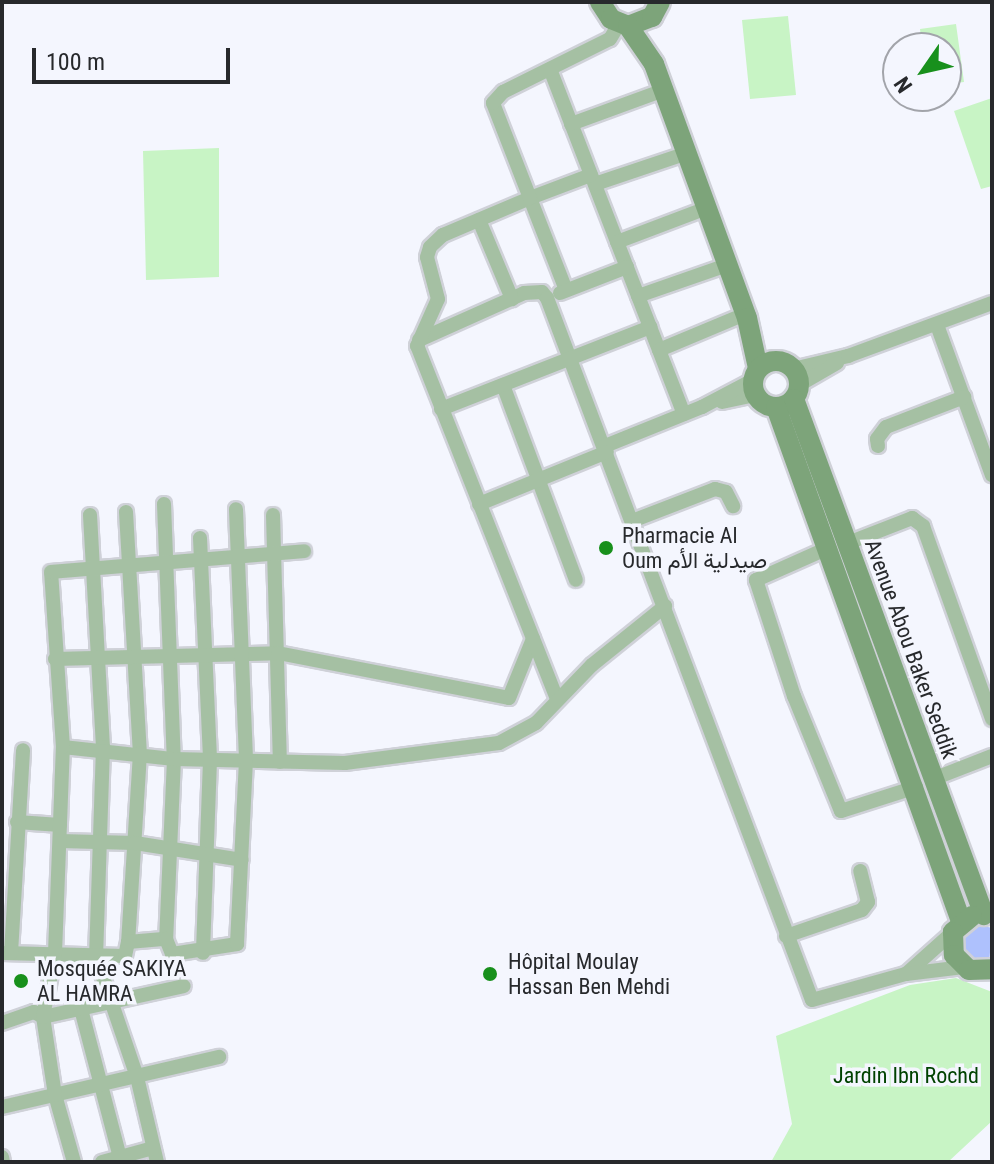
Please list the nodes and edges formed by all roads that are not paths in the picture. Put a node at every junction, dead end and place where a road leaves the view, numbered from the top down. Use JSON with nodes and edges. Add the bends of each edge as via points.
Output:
{"nodes":[{"id":1,"x":600,"y":2,"type":"edge"},
{"id":2,"x":656,"y":10,"type":"edge"},
{"id":3,"x":623,"y":25,"type":"junction"},
{"id":4,"x":654,"y":64,"type":"junction"},
{"id":5,"x":550,"y":69,"type":"junction"},
{"id":6,"x":664,"y":90,"type":"junction"},
{"id":7,"x":571,"y":124,"type":"junction"},
{"id":8,"x":687,"y":153,"type":"junction"},
{"id":9,"x":593,"y":180,"type":"junction"},
{"id":10,"x":530,"y":198,"type":"junction"},
{"id":11,"x":707,"y":208,"type":"junction"},
{"id":12,"x":479,"y":220,"type":"junction"},
{"id":13,"x":617,"y":242,"type":"junction"},
{"id":14,"x":727,"y":265,"type":"junction"},
{"id":15,"x":627,"y":267,"type":"junction"},
{"id":16,"x":566,"y":290,"type":"junction"},
{"id":17,"x":638,"y":296,"type":"junction"},
{"id":18,"x":547,"y":298,"type":"junction"},
{"id":19,"x":512,"y":299,"type":"junction"},
{"id":20,"x":992,"y":303,"type":"edge"},
{"id":21,"x":746,"y":316,"type":"junction"},
{"id":22,"x":937,"y":325,"type":"junction"},
{"id":23,"x":650,"y":327,"type":"junction"},
{"id":24,"x":419,"y":340,"type":"junction"},
{"id":25,"x":659,"y":350,"type":"junction"},
{"id":26,"x":572,"y":357,"type":"junction"},
{"id":27,"x":755,"y":381,"type":"junction"},
{"id":28,"x":789,"y":384,"type":"junction"},
{"id":29,"x":503,"y":385,"type":"junction"},
{"id":30,"x":964,"y":397,"type":"junction"},
{"id":31,"x":441,"y":409,"type":"junction"},
{"id":32,"x":684,"y":414,"type":"junction"},
{"id":33,"x":878,"y":446,"type":"dead end"},
{"id":34,"x":606,"y":449,"type":"junction"},
{"id":35,"x":992,"y":475,"type":"edge"},
{"id":36,"x":538,"y":479,"type":"junction"},
{"id":37,"x":164,"y":504,"type":"dead end"},
{"id":38,"x":479,"y":504,"type":"junction"},
{"id":39,"x":733,"y":506,"type":"dead end"},
{"id":40,"x":236,"y":509,"type":"dead end"},
{"id":41,"x":126,"y":512,"type":"dead end"},
{"id":42,"x":90,"y":515,"type":"dead end"},
{"id":43,"x":273,"y":515,"type":"dead end"},
{"id":44,"x":632,"y":521,"type":"junction"},
{"id":45,"x":200,"y":538,"type":"dead end"},
{"id":46,"x":838,"y":546,"type":"junction"},
{"id":47,"x":304,"y":551,"type":"dead end"},
{"id":48,"x":277,"y":553,"type":"junction"},
{"id":49,"x":238,"y":556,"type":"junction"},
{"id":50,"x":202,"y":560,"type":"junction"},
{"id":51,"x":166,"y":563,"type":"junction"},
{"id":52,"x":129,"y":566,"type":"junction"},
{"id":53,"x":95,"y":569,"type":"junction"},
{"id":54,"x":576,"y":580,"type":"dead end"},
{"id":55,"x":665,"y":606,"type":"junction"},
{"id":56,"x":533,"y":639,"type":"junction"},
{"id":57,"x":278,"y":653,"type":"junction"},
{"id":58,"x":241,"y":655,"type":"junction"},
{"id":59,"x":99,"y":656,"type":"junction"},
{"id":60,"x":169,"y":656,"type":"junction"},
{"id":61,"x":206,"y":657,"type":"junction"},
{"id":62,"x":135,"y":658,"type":"junction"},
{"id":63,"x":55,"y":659,"type":"junction"},
{"id":64,"x":557,"y":699,"type":"junction"},
{"id":65,"x":992,"y":719,"type":"edge"},
{"id":66,"x":63,"y":747,"type":"junction"},
{"id":67,"x":103,"y":747,"type":"junction"},
{"id":68,"x":23,"y":750,"type":"dead end"},
{"id":69,"x":140,"y":753,"type":"junction"},
{"id":70,"x":992,"y":756,"type":"edge"},
{"id":71,"x":174,"y":759,"type":"junction"},
{"id":72,"x":246,"y":759,"type":"junction"},
{"id":73,"x":210,"y":760,"type":"junction"},
{"id":74,"x":280,"y":762,"type":"junction"},
{"id":75,"x":925,"y":783,"type":"junction"},
{"id":76,"x":17,"y":822,"type":"junction"},
{"id":77,"x":60,"y":825,"type":"junction"},
{"id":78,"x":99,"y":840,"type":"junction"},
{"id":79,"x":60,"y":841,"type":"junction"},
{"id":80,"x":135,"y":843,"type":"junction"},
{"id":81,"x":8,"y":844,"type":"edge"},
{"id":82,"x":170,"y":851,"type":"junction"},
{"id":83,"x":206,"y":856,"type":"junction"},
{"id":84,"x":242,"y":860,"type":"junction"},
{"id":85,"x":860,"y":871,"type":"dead end"},
{"id":86,"x":990,"y":917,"type":"edge"},
{"id":87,"x":957,"y":927,"type":"junction"},
{"id":88,"x":786,"y":936,"type":"junction"},
{"id":89,"x":166,"y":939,"type":"junction"},
{"id":90,"x":128,"y":942,"type":"junction"},
{"id":91,"x":6,"y":953,"type":"edge"},
{"id":92,"x":203,"y":953,"type":"junction"},
{"id":93,"x":54,"y":956,"type":"junction"},
{"id":94,"x":96,"y":957,"type":"junction"},
{"id":95,"x":981,"y":972,"type":"edge"},
{"id":96,"x":906,"y":974,"type":"junction"},
{"id":97,"x":184,"y":986,"type":"dead end"},
{"id":98,"x":112,"y":1003,"type":"junction"},
{"id":99,"x":81,"y":1009,"type":"junction"},
{"id":100,"x":43,"y":1017,"type":"junction"},
{"id":101,"x":2,"y":1023,"type":"edge"},
{"id":102,"x":219,"y":1057,"type":"dead end"},
{"id":103,"x":137,"y":1077,"type":"junction"},
{"id":104,"x":101,"y":1086,"type":"junction"},
{"id":105,"x":55,"y":1095,"type":"junction"},
{"id":106,"x":2,"y":1107,"type":"edge"},
{"id":107,"x":155,"y":1155,"type":"edge"},
{"id":108,"x":120,"y":1160,"type":"edge"},
{"id":109,"x":74,"y":1162,"type":"edge"},
{"id":110,"x":102,"y":1162,"type":"edge"}],
"edges":[{"from":1,"to":3,"type":"main road","name":"Avenue Abou Baker Seddik"},
{"from":2,"to":3,"type":"main road"},
{"from":2,"to":4,"type":"main road","name":"Avenue Abou Baker Seddik"},
{"from":3,"to":4,"type":"main road","name":"Avenue Abou Baker Seddik"},
{"from":3,"to":5,"type":"street","via":[[610,39]]},
{"from":4,"to":6,"type":"main road","name":"Avenue Abou Baker Seddik"},
{"from":5,"to":7,"type":"street"},
{"from":5,"to":10,"type":"street","via":[[503,92],[493,103]]},
{"from":6,"to":7,"type":"street"},
{"from":6,"to":8,"type":"main road","name":"Avenue Abou Baker Seddik"},
{"from":7,"to":9,"type":"street"},
{"from":8,"to":9,"type":"street"},
{"from":8,"to":11,"type":"main road","name":"Avenue Abou Baker Seddik"},
{"from":9,"to":10,"type":"street"},
{"from":9,"to":13,"type":"street"},
{"from":10,"to":12,"type":"street"},
{"from":10,"to":16,"type":"street"},
{"from":11,"to":13,"type":"street"},
{"from":11,"to":14,"type":"main road","name":"Avenue Abou Baker Seddik"},
{"from":12,"to":19,"type":"street"},
{"from":12,"to":24,"type":"street","via":[[443,235],[430,247],[427,257],[438,299]]},
{"from":13,"to":15,"type":"street"},
{"from":14,"to":17,"type":"street"},
{"from":14,"to":21,"type":"main road","name":"Avenue Abou Baker Seddik"},
{"from":15,"to":16,"type":"street"},
{"from":15,"to":17,"type":"street"},
{"from":16,"to":18,"type":"street"},
{"from":17,"to":23,"type":"street"},
{"from":18,"to":19,"type":"street","via":[[534,291]]},
{"from":18,"to":26,"type":"street"},
{"from":19,"to":24,"type":"street"},
{"from":20,"to":22,"type":"street"},
{"from":21,"to":25,"type":"street"},
{"from":21,"to":27,"type":"main road","name":"Avenue Abou Baker Seddik"},
{"from":21,"to":28,"type":"main road","name":"Avenue Abou Baker Seddik"},
{"from":22,"to":28,"type":"street","via":[[848,356]]},
{"from":22,"to":30,"type":"street"},
{"from":23,"to":25,"type":"street"},
{"from":23,"to":26,"type":"street"},
{"from":24,"to":31,"type":"street"},
{"from":25,"to":32,"type":"street"},
{"from":26,"to":29,"type":"street"},
{"from":26,"to":34,"type":"street"},
{"from":27,"to":28,"type":"main road"},
{"from":27,"to":28,"type":"main road"},
{"from":27,"to":32,"type":"street"},
{"from":28,"to":46,"type":"main road","name":"Avenue Abou Baker Seddik"},
{"from":29,"to":31,"type":"street"},
{"from":29,"to":36,"type":"street"},
{"from":30,"to":33,"type":"street","via":[[886,427]]},
{"from":30,"to":35,"type":"street"},
{"from":31,"to":38,"type":"street"},
{"from":32,"to":34,"type":"street"},
{"from":34,"to":36,"type":"street"},
{"from":34,"to":44,"type":"street"},
{"from":36,"to":38,"type":"street"},
{"from":36,"to":54,"type":"street"},
{"from":37,"to":51,"type":"street"},
{"from":38,"to":56,"type":"street"},
{"from":39,"to":44,"type":"street","via":[[726,492],[715,489]]},
{"from":40,"to":49,"type":"street"},
{"from":41,"to":52,"type":"street"},
{"from":42,"to":53,"type":"street"},
{"from":43,"to":48,"type":"street"},
{"from":44,"to":55,"type":"street"},
{"from":45,"to":50,"type":"street"},
{"from":46,"to":65,"type":"street","via":[[917,519]]},
{"from":46,"to":75,"type":"main road","name":"Avenue Abou Baker Seddik"},
{"from":46,"to":75,"type":"street","via":[[756,580],[794,696],[841,811]]},
{"from":47,"to":48,"type":"street"},
{"from":48,"to":49,"type":"street"},
{"from":48,"to":57,"type":"street"},
{"from":49,"to":50,"type":"street"},
{"from":49,"to":58,"type":"street"},
{"from":50,"to":51,"type":"street"},
{"from":50,"to":61,"type":"street"},
{"from":51,"to":52,"type":"street"},
{"from":51,"to":60,"type":"street"},
{"from":52,"to":53,"type":"street"},
{"from":52,"to":62,"type":"street"},
{"from":53,"to":59,"type":"street"},
{"from":53,"to":63,"type":"street","via":[[51,572]]},
{"from":55,"to":64,"type":"street"},
{"from":55,"to":88,"type":"street"},
{"from":56,"to":57,"type":"street","via":[[509,698]]},
{"from":56,"to":64,"type":"street"},
{"from":57,"to":58,"type":"street"},
{"from":57,"to":74,"type":"street"},
{"from":58,"to":61,"type":"street"},
{"from":58,"to":72,"type":"street"},
{"from":59,"to":62,"type":"street"},
{"from":59,"to":63,"type":"street"},
{"from":59,"to":67,"type":"street"},
{"from":60,"to":61,"type":"street"},
{"from":60,"to":62,"type":"street"},
{"from":60,"to":71,"type":"street"},
{"from":61,"to":73,"type":"street"},
{"from":62,"to":69,"type":"street"},
{"from":63,"to":66,"type":"street"},
{"from":64,"to":74,"type":"street","via":[[536,723],[499,743],[345,763]]},
{"from":66,"to":67,"type":"street"},
{"from":66,"to":77,"type":"street"},
{"from":67,"to":69,"type":"street"},
{"from":67,"to":78,"type":"street"},
{"from":68,"to":76,"type":"street"},
{"from":69,"to":71,"type":"street"},
{"from":69,"to":80,"type":"street"},
{"from":70,"to":75,"type":"street"},
{"from":71,"to":73,"type":"street"},
{"from":71,"to":82,"type":"street"},
{"from":72,"to":73,"type":"street"},
{"from":72,"to":74,"type":"street"},
{"from":72,"to":84,"type":"street"},
{"from":73,"to":83,"type":"street"},
{"from":75,"to":86,"type":"main road","name":"Avenue Abou Baker Seddik"},
{"from":75,"to":87,"type":"main road","name":"Avenue Abou Baker Seddik"},
{"from":76,"to":77,"type":"street"},
{"from":76,"to":81,"type":"street"},
{"from":77,"to":79,"type":"street"},
{"from":78,"to":79,"type":"street"},
{"from":78,"to":80,"type":"street"},
{"from":78,"to":94,"type":"street"},
{"from":79,"to":93,"type":"street"},
{"from":80,"to":82,"type":"street"},
{"from":80,"to":90,"type":"street"},
{"from":81,"to":91,"type":"street"},
{"from":82,"to":83,"type":"street"},
{"from":82,"to":89,"type":"street"},
{"from":83,"to":84,"type":"street"},
{"from":83,"to":92,"type":"street"},
{"from":84,"to":92,"type":"street","via":[[237,944]]},
{"from":85,"to":88,"type":"street","via":[[868,902],[862,910]]},
{"from":86,"to":87,"type":"main road"},
{"from":87,"to":95,"type":"main road","name":"Avenue Abou Baker Seddik","via":[[951,948]]},
{"from":87,"to":96,"type":"street"},
{"from":88,"to":96,"type":"street","via":[[812,1000]]},
{"from":89,"to":90,"type":"street"},
{"from":89,"to":92,"type":"street","via":[[172,954]]},
{"from":90,"to":94,"type":"street","via":[[125,956]]},
{"from":91,"to":93,"type":"street"},
{"from":93,"to":94,"type":"street"},
{"from":93,"to":100,"type":"street"},
{"from":94,"to":98,"type":"street"},
{"from":95,"to":96,"type":"street"},
{"from":97,"to":98,"type":"street"},
{"from":98,"to":99,"type":"street"},
{"from":98,"to":103,"type":"street"},
{"from":99,"to":100,"type":"street"},
{"from":99,"to":104,"type":"street"},
{"from":100,"to":101,"type":"street","via":[[34,1012]]},
{"from":100,"to":105,"type":"street"},
{"from":102,"to":103,"type":"street"},
{"from":103,"to":104,"type":"street"},
{"from":103,"to":107,"type":"street"},
{"from":104,"to":105,"type":"street"},
{"from":104,"to":108,"type":"street"},
{"from":105,"to":106,"type":"street"},
{"from":105,"to":109,"type":"street"},
{"from":107,"to":108,"type":"street"},
{"from":108,"to":110,"type":"street"}]}
